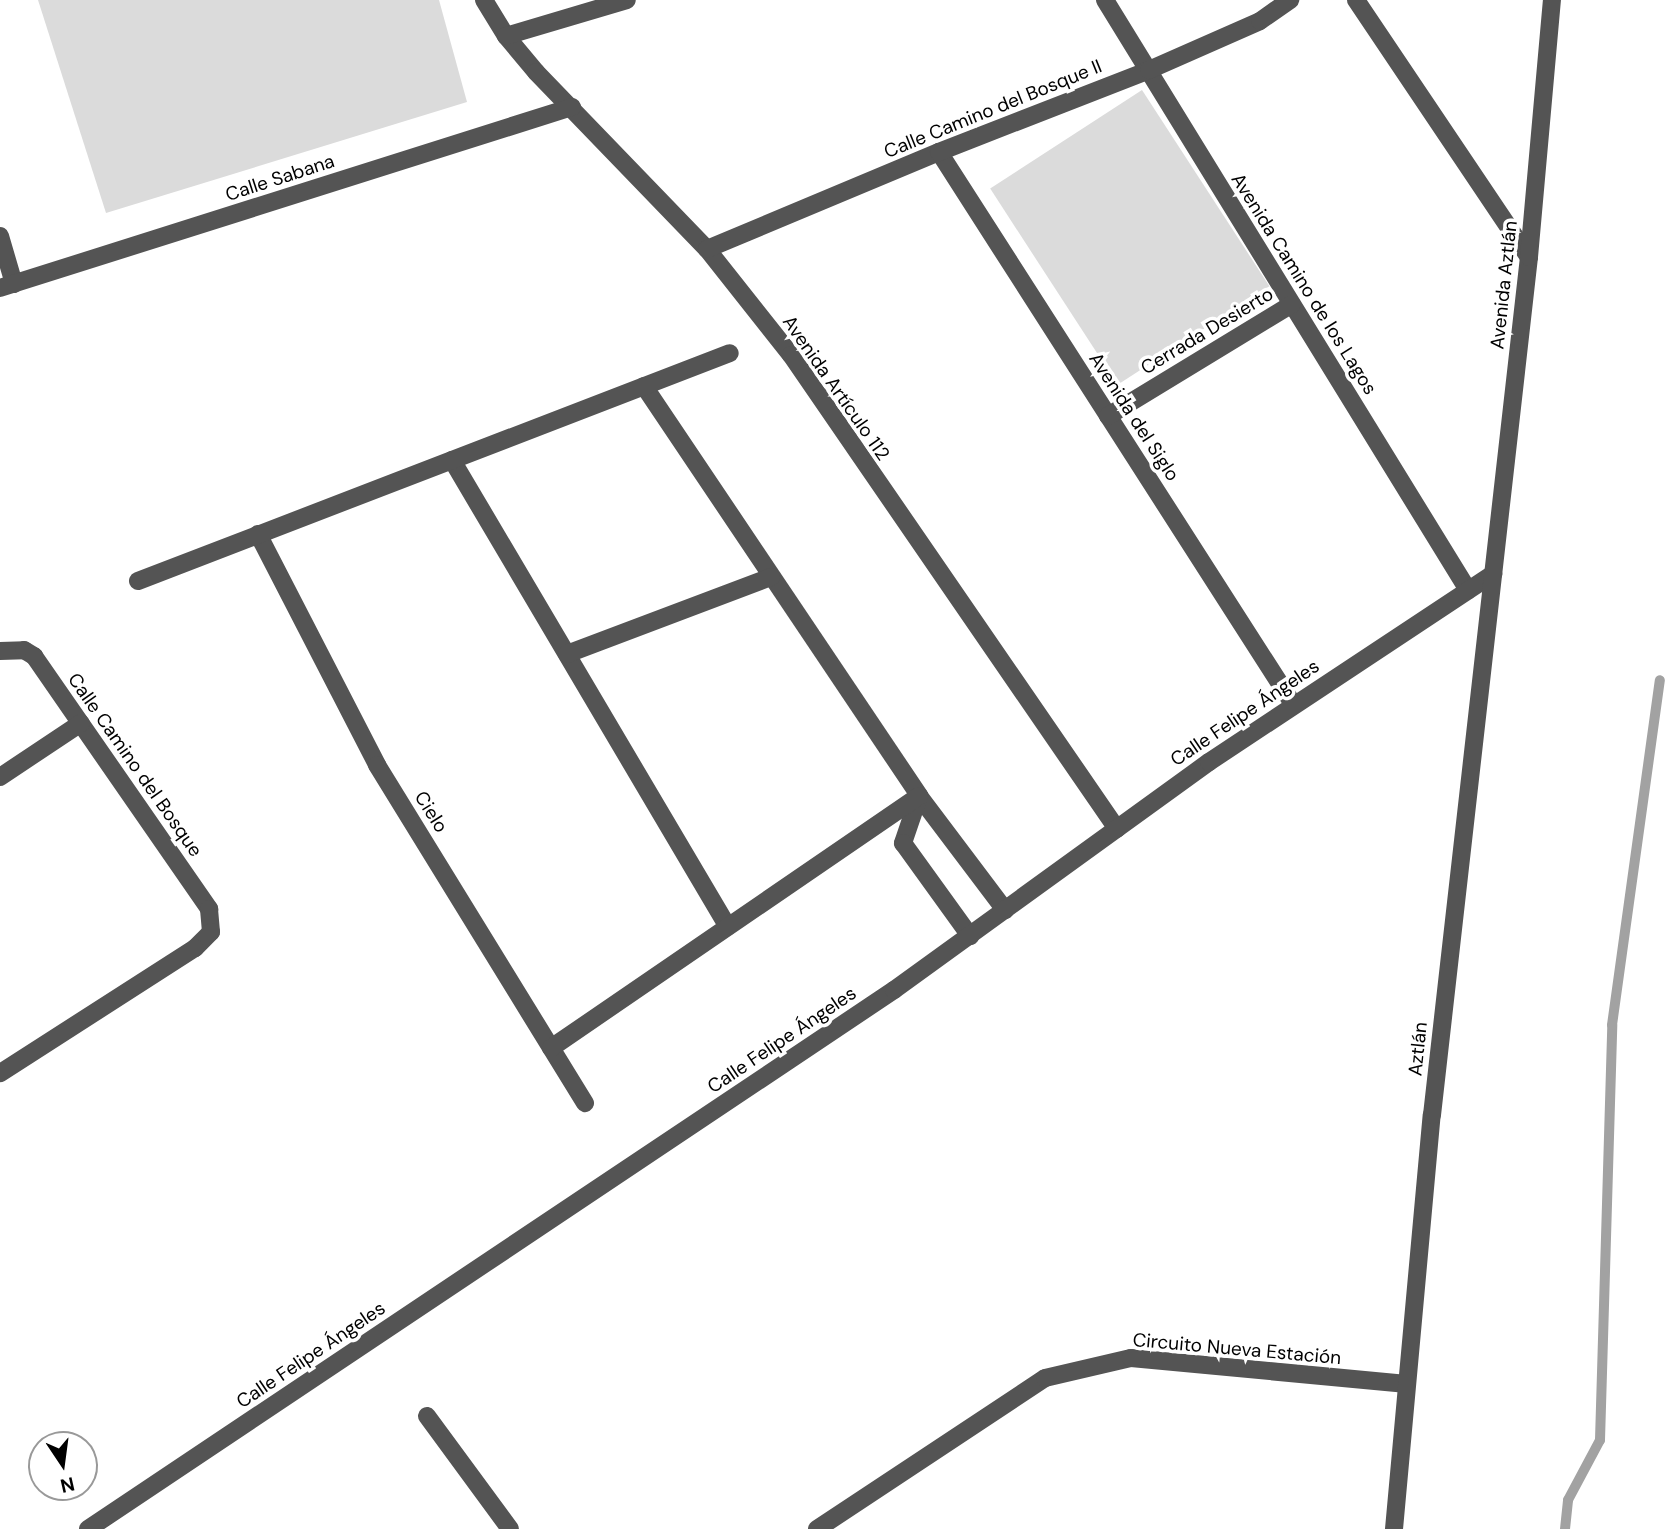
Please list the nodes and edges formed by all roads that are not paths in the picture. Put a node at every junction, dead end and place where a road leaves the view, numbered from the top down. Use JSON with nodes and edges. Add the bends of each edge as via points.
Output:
{"nodes":[{"id":1,"x":484,"y":0,"type":"edge"},
{"id":2,"x":627,"y":0,"type":"edge"},
{"id":3,"x":1105,"y":0,"type":"edge"},
{"id":4,"x":1290,"y":0,"type":"edge"},
{"id":5,"x":1356,"y":0,"type":"edge"},
{"id":6,"x":1552,"y":0,"type":"edge"},
{"id":7,"x":506,"y":36,"type":"junction"},
{"id":8,"x":1149,"y":71,"type":"junction"},
{"id":9,"x":572,"y":107,"type":"junction"},
{"id":10,"x":939,"y":152,"type":"junction"},
{"id":11,"x":0,"y":236,"type":"edge"},
{"id":12,"x":707,"y":249,"type":"junction"},
{"id":13,"x":1529,"y":257,"type":"junction"},
{"id":14,"x":7,"y":286,"type":"edge"},
{"id":15,"x":1292,"y":304,"type":"junction"},
{"id":16,"x":730,"y":353,"type":"dead end"},
{"id":17,"x":644,"y":386,"type":"junction"},
{"id":18,"x":1108,"y":416,"type":"junction"},
{"id":19,"x":452,"y":460,"type":"junction"},
{"id":20,"x":258,"y":534,"type":"junction"},
{"id":21,"x":1493,"y":574,"type":"junction"},
{"id":22,"x":771,"y":577,"type":"junction"},
{"id":23,"x":138,"y":581,"type":"dead end"},
{"id":24,"x":1468,"y":590,"type":"junction"},
{"id":25,"x":0,"y":651,"type":"edge"},
{"id":26,"x":567,"y":654,"type":"junction"},
{"id":27,"x":1293,"y":704,"type":"junction"},
{"id":28,"x":81,"y":723,"type":"junction"},
{"id":29,"x":0,"y":777,"type":"edge"},
{"id":30,"x":919,"y":796,"type":"junction"},
{"id":31,"x":1117,"y":829,"type":"junction"},
{"id":32,"x":1005,"y":910,"type":"junction"},
{"id":33,"x":728,"y":927,"type":"junction"},
{"id":34,"x":970,"y":936,"type":"junction"},
{"id":35,"x":551,"y":1048,"type":"junction"},
{"id":36,"x":0,"y":1073,"type":"edge"},
{"id":37,"x":585,"y":1103,"type":"dead end"},
{"id":38,"x":1407,"y":1384,"type":"junction"},
{"id":39,"x":427,"y":1416,"type":"dead end"},
{"id":40,"x":88,"y":1529,"type":"edge"},
{"id":41,"x":510,"y":1529,"type":"edge"},
{"id":42,"x":817,"y":1529,"type":"edge"},
{"id":43,"x":1394,"y":1529,"type":"edge"}],
"edges":[{"from":1,"to":7,"type":"street","name":"Avenida Artículo 112"},
{"from":2,"to":7,"type":"street"},
{"from":3,"to":8,"type":"street","name":"Avenida Camino de los Lagos"},
{"from":4,"to":8,"type":"street","name":"Calle Camino del Bosque II","via":[[1259,21]]},
{"from":5,"to":13,"type":"street"},
{"from":6,"to":13,"type":"street","name":"Avenida Aztlán"},
{"from":7,"to":9,"type":"street","name":"Avenida Artículo 112"},
{"from":8,"to":10,"type":"street","name":"Calle Camino del Bosque II"},
{"from":8,"to":15,"type":"street","name":"Avenida Camino de los Lagos"},
{"from":9,"to":12,"type":"street","name":"Avenida Artículo 112"},
{"from":9,"to":14,"type":"street","name":"Calle Sabana"},
{"from":10,"to":12,"type":"street","name":"Calle Camino del Bosque II"},
{"from":10,"to":18,"type":"street","name":"Avenida del Siglo"},
{"from":11,"to":14,"type":"street"},
{"from":12,"to":31,"type":"street","name":"Avenida Artículo 112","via":[[791,355]]},
{"from":13,"to":21,"type":"street","name":"Avenida Aztlán"},
{"from":15,"to":18,"type":"street","name":"Cerrada Desierto"},
{"from":15,"to":24,"type":"street","name":"Avenida Camino de los Lagos"},
{"from":16,"to":17,"type":"street"},
{"from":17,"to":19,"type":"street"},
{"from":17,"to":22,"type":"street"},
{"from":18,"to":27,"type":"street","name":"Avenida del Siglo"},
{"from":19,"to":20,"type":"street"},
{"from":19,"to":26,"type":"street"},
{"from":20,"to":23,"type":"street"},
{"from":20,"to":35,"type":"street","name":"Cielo","via":[[377,765]]},
{"from":21,"to":24,"type":"street","name":"Calle Felipe Ángeles"},
{"from":21,"to":38,"type":"street","name":"Aztlán","via":[[1432,1115]]},
{"from":22,"to":26,"type":"street"},
{"from":22,"to":30,"type":"street"},
{"from":24,"to":27,"type":"street","name":"Calle Felipe Ángeles"},
{"from":25,"to":28,"type":"street","name":"Calle Camino del Bosque","via":[[24,650],[34,656]]},
{"from":26,"to":33,"type":"street"},
{"from":27,"to":31,"type":"street","name":"Calle Felipe Ángeles"},
{"from":28,"to":29,"type":"street"},
{"from":28,"to":36,"type":"street","name":"Calle Camino del Bosque","via":[[209,909],[211,932],[195,948]]},
{"from":30,"to":32,"type":"street"},
{"from":30,"to":33,"type":"street"},
{"from":30,"to":34,"type":"street","via":[[903,843]]},
{"from":31,"to":32,"type":"street","name":"Calle Felipe Ángeles"},
{"from":32,"to":34,"type":"street","name":"Calle Felipe Ángeles"},
{"from":33,"to":35,"type":"street"},
{"from":34,"to":40,"type":"street","name":"Calle Felipe Ángeles"},
{"from":35,"to":37,"type":"street","name":"Cielo"},
{"from":38,"to":42,"type":"street","name":"Circuito Nueva Estación","via":[[1130,1358],[1045,1378]]},
{"from":38,"to":43,"type":"street","name":"Aztlán"},
{"from":39,"to":41,"type":"street"}]}
